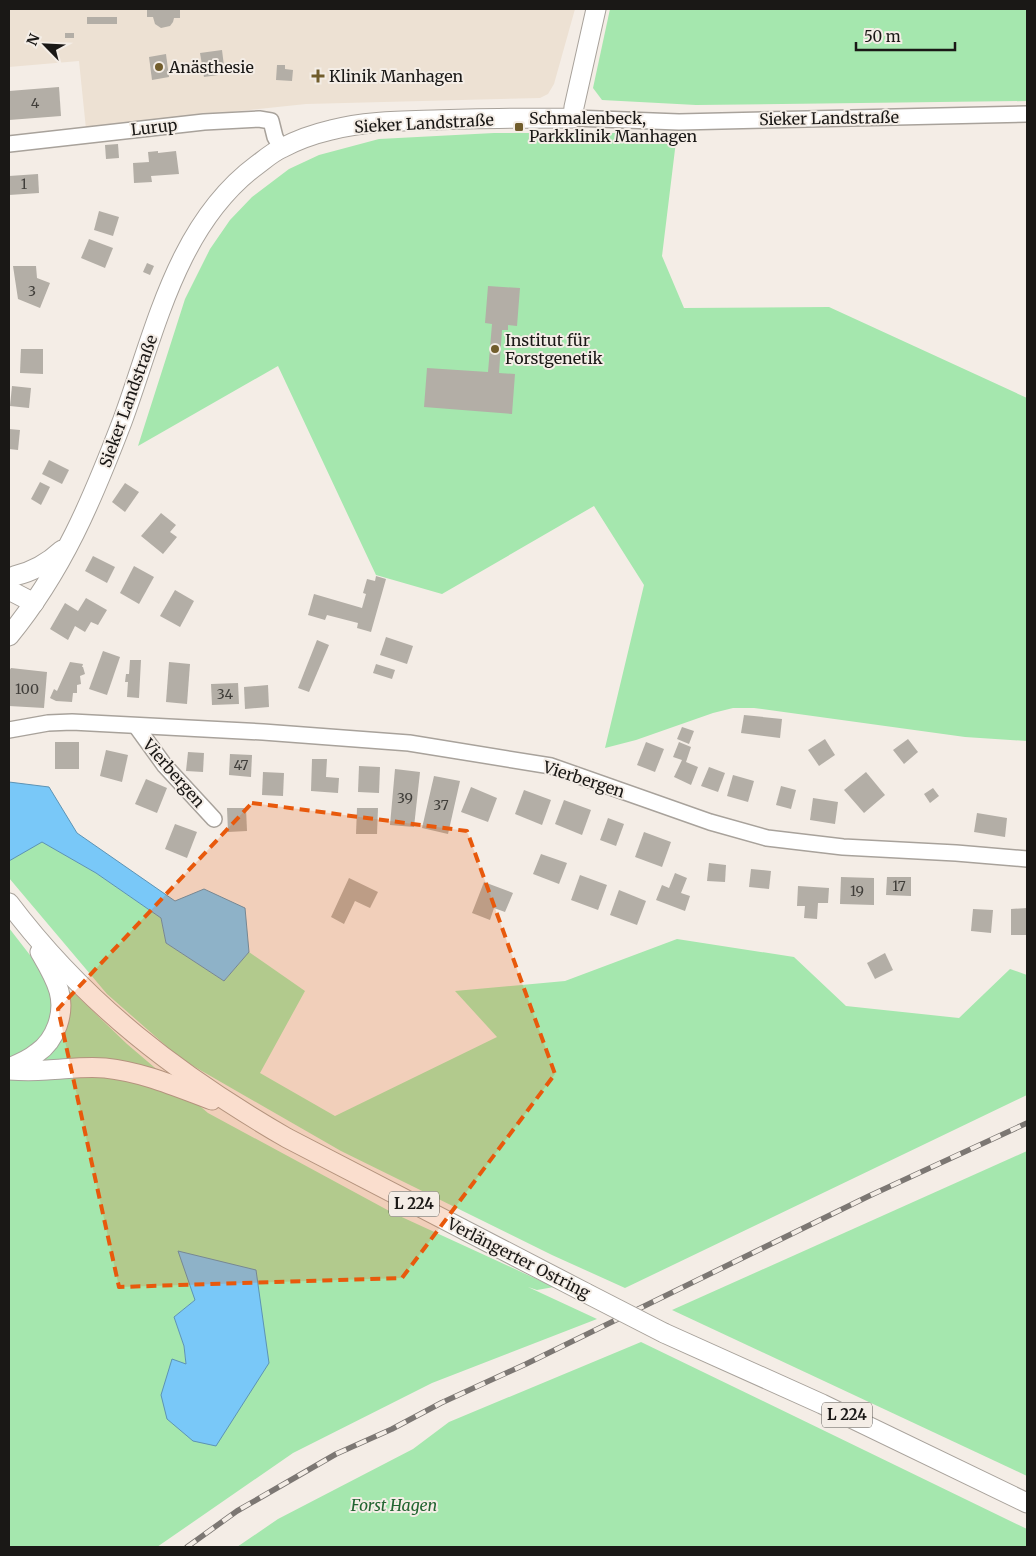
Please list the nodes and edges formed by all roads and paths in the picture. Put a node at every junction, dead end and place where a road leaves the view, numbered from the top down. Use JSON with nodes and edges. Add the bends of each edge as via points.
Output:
{"nodes":[{"id":1,"x":596,"y":9,"type":"edge"},
{"id":2,"x":1027,"y":114,"type":"edge"},
{"id":3,"x":573,"y":118,"type":"junction"},
{"id":4,"x":9,"y":144,"type":"edge"},
{"id":5,"x":281,"y":148,"type":"junction"},
{"id":6,"x":71,"y":543,"type":"junction"},
{"id":7,"x":10,"y":580,"type":"edge"},
{"id":8,"x":38,"y":597,"type":"junction"},
{"id":9,"x":9,"y":636,"type":"edge"},
{"id":10,"x":136,"y":726,"type":"junction"},
{"id":11,"x":11,"y":728,"type":"edge"},
{"id":12,"x":214,"y":819,"type":"dead end"},
{"id":13,"x":1027,"y":859,"type":"edge"},
{"id":14,"x":9,"y":903,"type":"edge"},
{"id":15,"x":30,"y":930,"type":"junction"},
{"id":16,"x":9,"y":1069,"type":"edge"},
{"id":17,"x":244,"y":1113,"type":"junction"},
{"id":18,"x":1027,"y":1503,"type":"edge"}],
"edges":[{"from":1,"to":3,"type":"main road"},
{"from":2,"to":3,"type":"street","name":"Sieker Landstraße","via":[[679,122]]},
{"from":3,"to":5,"type":"main road","name":"Sieker Landstraße","via":[[384,121],[332,130]]},
{"from":4,"to":5,"type":"street","name":"Lurup","via":[[259,119],[271,122]]},
{"from":5,"to":6,"type":"main road","name":"Sieker Landstraße","via":[[228,189],[190,244],[143,357],[94,493]]},
{"from":6,"to":7,"type":"main road","via":[[40,567]]},
{"from":6,"to":8,"type":"main road","name":"Sieker Landstraße"},
{"from":7,"to":8,"type":"main road"},
{"from":8,"to":9,"type":"main road","name":"Sieker Landstraße"},
{"from":10,"to":11,"type":"street","name":"Vierbergen","via":[[56,723]]},
{"from":10,"to":12,"type":"street","name":"Vierbergen","via":[[164,766]]},
{"from":10,"to":13,"type":"street","name":"Vierbergen","via":[[409,743],[551,766],[710,822],[767,838],[843,847]]},
{"from":14,"to":15,"type":"main road","number":"L 224"},
{"from":15,"to":16,"type":"main road","via":[[56,984],[60,1015],[44,1048]]},
{"from":15,"to":17,"type":"main road","name":"Verlängerter Ostring","number":"L 224","via":[[82,988],[136,1036]]},
{"from":16,"to":17,"type":"main road","via":[[85,1067],[120,1070],[155,1078]]},
{"from":17,"to":18,"type":"main road","name":"Verlängerter Ostring","number":"L 224","bridge":true,"via":[[664,1332]]}]}
